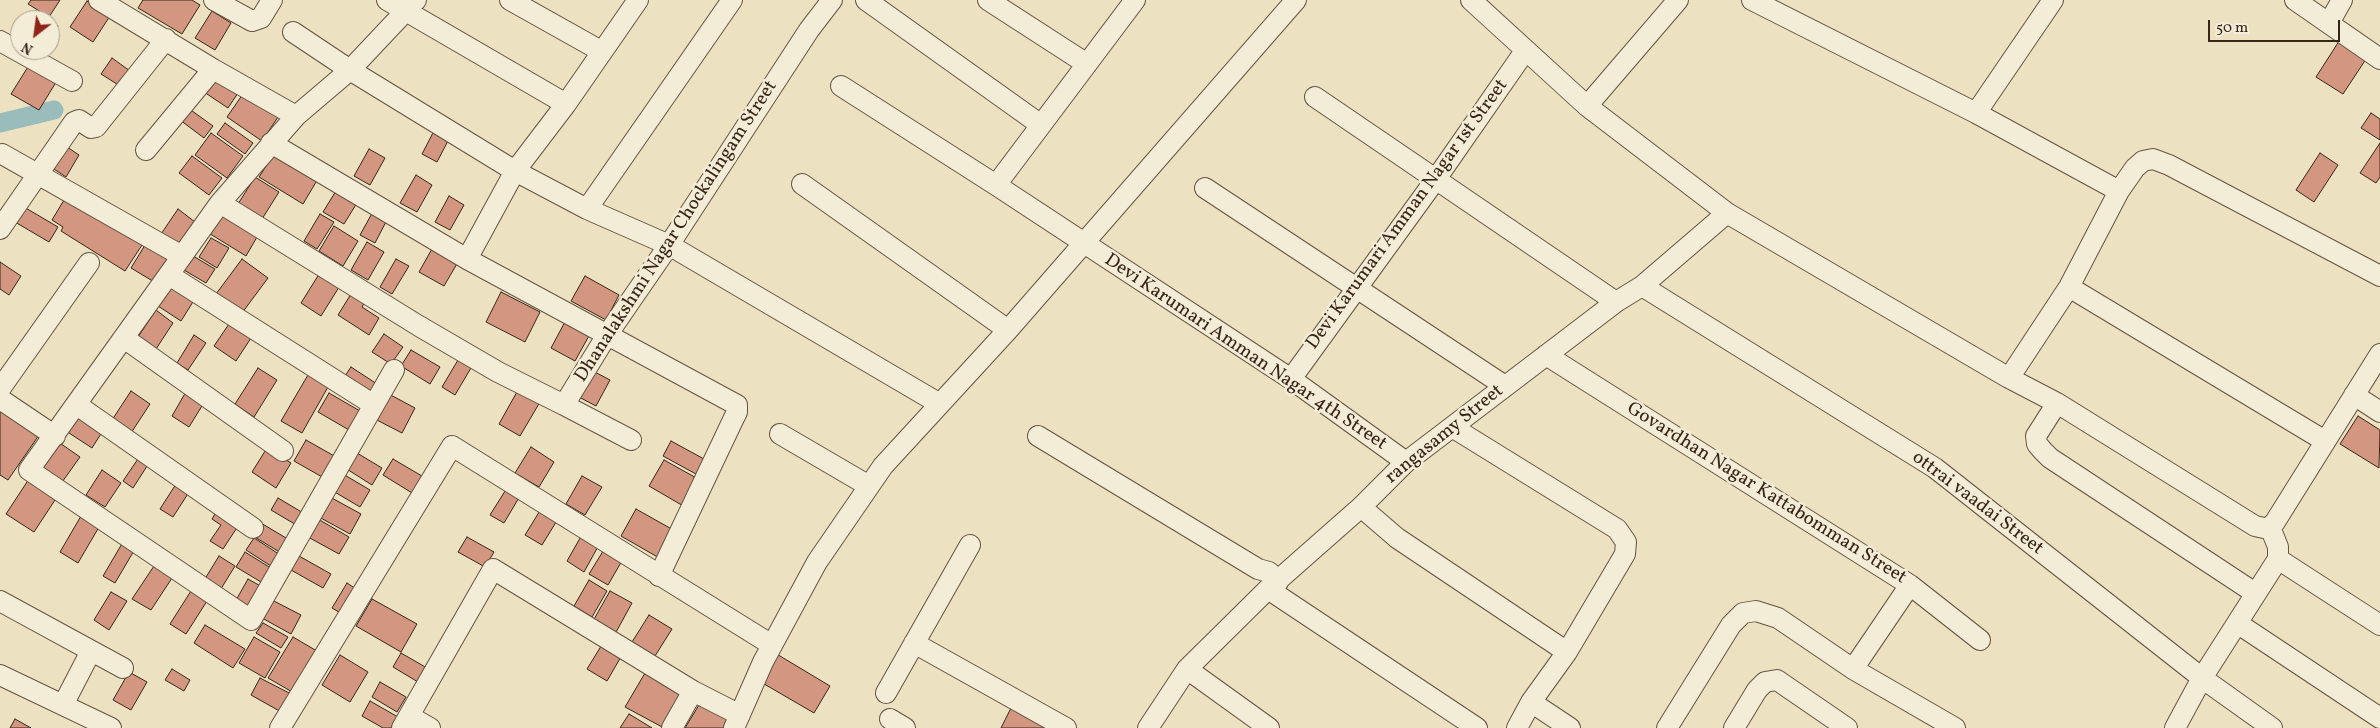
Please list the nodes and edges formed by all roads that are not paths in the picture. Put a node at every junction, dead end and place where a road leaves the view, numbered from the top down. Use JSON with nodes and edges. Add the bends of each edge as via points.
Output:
{"nodes":[{"id":1,"x":99,"y":0,"type":"edge"},
{"id":2,"x":214,"y":0,"type":"edge"},
{"id":3,"x":272,"y":0,"type":"edge"},
{"id":4,"x":387,"y":0,"type":"edge"},
{"id":5,"x":510,"y":0,"type":"edge"},
{"id":6,"x":638,"y":0,"type":"edge"},
{"id":7,"x":732,"y":0,"type":"edge"},
{"id":8,"x":832,"y":0,"type":"edge"},
{"id":9,"x":866,"y":0,"type":"edge"},
{"id":10,"x":988,"y":0,"type":"edge"},
{"id":11,"x":1135,"y":0,"type":"edge"},
{"id":12,"x":1296,"y":0,"type":"edge"},
{"id":13,"x":1471,"y":0,"type":"edge"},
{"id":14,"x":1678,"y":0,"type":"edge"},
{"id":15,"x":1752,"y":0,"type":"edge"},
{"id":16,"x":2053,"y":0,"type":"edge"},
{"id":17,"x":2295,"y":0,"type":"edge"},
{"id":18,"x":2342,"y":0,"type":"edge"},
{"id":19,"x":411,"y":5,"type":"edge"},
{"id":20,"x":2329,"y":23,"type":"junction"},
{"id":21,"x":293,"y":32,"type":"dead end"},
{"id":22,"x":166,"y":39,"type":"junction"},
{"id":23,"x":0,"y":41,"type":"edge"},
{"id":24,"x":1525,"y":51,"type":"junction"},
{"id":25,"x":600,"y":52,"type":"junction"},
{"id":26,"x":2380,"y":59,"type":"edge"},
{"id":27,"x":1088,"y":64,"type":"junction"},
{"id":28,"x":213,"y":69,"type":"junction"},
{"id":29,"x":350,"y":70,"type":"junction"},
{"id":30,"x":72,"y":81,"type":"dead end"},
{"id":31,"x":841,"y":86,"type":"dead end"},
{"id":32,"x":1316,"y":97,"type":"dead end"},
{"id":33,"x":566,"y":104,"type":"junction"},
{"id":34,"x":1587,"y":106,"type":"junction"},
{"id":35,"x":1976,"y":113,"type":"junction"},
{"id":36,"x":296,"y":116,"type":"junction"},
{"id":37,"x":1042,"y":125,"type":"junction"},
{"id":38,"x":272,"y":143,"type":"junction"},
{"id":39,"x":146,"y":150,"type":"dead end"},
{"id":40,"x":2,"y":154,"type":"dead end"},
{"id":41,"x":515,"y":171,"type":"junction"},
{"id":42,"x":38,"y":173,"type":"junction"},
{"id":43,"x":1436,"y":179,"type":"junction"},
{"id":44,"x":802,"y":184,"type":"dead end"},
{"id":45,"x":996,"y":185,"type":"junction"},
{"id":46,"x":1205,"y":188,"type":"dead end"},
{"id":47,"x":2119,"y":191,"type":"junction"},
{"id":48,"x":220,"y":203,"type":"junction"},
{"id":49,"x":587,"y":209,"type":"junction"},
{"id":50,"x":1727,"y":213,"type":"junction"},
{"id":51,"x":0,"y":229,"type":"edge"},
{"id":52,"x":1083,"y":244,"type":"junction"},
{"id":53,"x":669,"y":245,"type":"junction"},
{"id":54,"x":182,"y":256,"type":"junction"},
{"id":55,"x":467,"y":259,"type":"junction"},
{"id":56,"x":89,"y":263,"type":"dead end"},
{"id":57,"x":168,"y":275,"type":"junction"},
{"id":58,"x":2380,"y":276,"type":"edge"},
{"id":59,"x":1642,"y":286,"type":"junction"},
{"id":60,"x":2069,"y":287,"type":"junction"},
{"id":61,"x":1355,"y":288,"type":"junction"},
{"id":62,"x":1616,"y":302,"type":"junction"},
{"id":63,"x":1008,"y":330,"type":"junction"},
{"id":64,"x":607,"y":335,"type":"junction"},
{"id":65,"x":124,"y":338,"type":"junction"},
{"id":66,"x":2380,"y":354,"type":"edge"},
{"id":67,"x":1546,"y":355,"type":"junction"},
{"id":68,"x":394,"y":370,"type":"dead end"},
{"id":69,"x":2009,"y":378,"type":"junction"},
{"id":70,"x":1291,"y":380,"type":"junction"},
{"id":71,"x":1505,"y":386,"type":"junction"},
{"id":72,"x":0,"y":389,"type":"edge"},
{"id":73,"x":2354,"y":395,"type":"junction"},
{"id":74,"x":0,"y":399,"type":"edge"},
{"id":75,"x":2057,"y":403,"type":"junction"},
{"id":76,"x":940,"y":404,"type":"junction"},
{"id":77,"x":77,"y":405,"type":"junction"},
{"id":78,"x":374,"y":405,"type":"junction"},
{"id":79,"x":564,"y":405,"type":"junction"},
{"id":80,"x":2380,"y":412,"type":"edge"},
{"id":81,"x":1452,"y":427,"type":"junction"},
{"id":82,"x":780,"y":434,"type":"dead end"},
{"id":83,"x":55,"y":436,"type":"junction"},
{"id":84,"x":1038,"y":436,"type":"dead end"},
{"id":85,"x":632,"y":440,"type":"dead end"},
{"id":86,"x":2325,"y":441,"type":"junction"},
{"id":87,"x":283,"y":451,"type":"dead end"},
{"id":88,"x":1406,"y":462,"type":"junction"},
{"id":89,"x":869,"y":486,"type":"junction"},
{"id":90,"x":1361,"y":507,"type":"junction"},
{"id":91,"x":2270,"y":527,"type":"junction"},
{"id":92,"x":253,"y":528,"type":"dead end"},
{"id":93,"x":970,"y":545,"type":"dead end"},
{"id":94,"x":2278,"y":559,"type":"junction"},
{"id":95,"x":659,"y":576,"type":"junction"},
{"id":96,"x":1273,"y":585,"type":"junction"},
{"id":97,"x":1910,"y":585,"type":"junction"},
{"id":98,"x":2255,"y":593,"type":"junction"},
{"id":99,"x":0,"y":601,"type":"edge"},
{"id":100,"x":2236,"y":623,"type":"junction"},
{"id":101,"x":2380,"y":625,"type":"edge"},
{"id":102,"x":1980,"y":640,"type":"dead end"},
{"id":103,"x":914,"y":643,"type":"junction"},
{"id":104,"x":772,"y":645,"type":"junction"},
{"id":105,"x":91,"y":651,"type":"junction"},
{"id":106,"x":1567,"y":652,"type":"junction"},
{"id":107,"x":123,"y":668,"type":"dead end"},
{"id":108,"x":1853,"y":669,"type":"junction"},
{"id":109,"x":1187,"y":670,"type":"junction"},
{"id":110,"x":0,"y":674,"type":"edge"},
{"id":111,"x":2202,"y":678,"type":"junction"},
{"id":112,"x":693,"y":691,"type":"junction"},
{"id":113,"x":886,"y":693,"type":"dead end"},
{"id":114,"x":1531,"y":702,"type":"junction"},
{"id":115,"x":63,"y":705,"type":"junction"},
{"id":116,"x":2380,"y":718,"type":"edge"},
{"id":117,"x":737,"y":721,"type":"edge"},
{"id":118,"x":406,"y":722,"type":"edge"},
{"id":119,"x":1736,"y":727,"type":"edge"},
{"id":120,"x":111,"y":728,"type":"edge"},
{"id":121,"x":280,"y":728,"type":"edge"},
{"id":122,"x":430,"y":728,"type":"edge"},
{"id":123,"x":672,"y":728,"type":"edge"},
{"id":124,"x":1066,"y":728,"type":"edge"},
{"id":125,"x":1148,"y":728,"type":"edge"},
{"id":126,"x":1269,"y":728,"type":"edge"},
{"id":127,"x":1477,"y":728,"type":"edge"},
{"id":128,"x":1517,"y":728,"type":"edge"},
{"id":129,"x":1570,"y":728,"type":"edge"},
{"id":130,"x":1667,"y":728,"type":"edge"},
{"id":131,"x":1847,"y":728,"type":"edge"},
{"id":132,"x":1955,"y":728,"type":"edge"},
{"id":133,"x":2175,"y":728,"type":"edge"},
{"id":134,"x":2272,"y":728,"type":"edge"}],
"edges":[{"from":1,"to":22,"type":"street"},
{"from":2,"to":3,"type":"street","via":[[252,21],[261,18]]},
{"from":4,"to":19,"type":"street"},
{"from":5,"to":25,"type":"street"},
{"from":6,"to":25,"type":"street"},
{"from":7,"to":49,"type":"street"},
{"from":8,"to":53,"type":"street","name":"Dhanalakshmi Nagar Chockalingam Street","via":[[809,30]]},
{"from":9,"to":37,"type":"street"},
{"from":10,"to":27,"type":"street"},
{"from":11,"to":27,"type":"street"},
{"from":12,"to":52,"type":"street"},
{"from":13,"to":24,"type":"street"},
{"from":14,"to":34,"type":"street"},
{"from":15,"to":35,"type":"street"},
{"from":16,"to":35,"type":"street"},
{"from":17,"to":20,"type":"street"},
{"from":18,"to":20,"type":"street"},
{"from":19,"to":29,"type":"street"},
{"from":19,"to":33,"type":"street"},
{"from":20,"to":26,"type":"street"},
{"from":21,"to":29,"type":"street"},
{"from":22,"to":28,"type":"street"},
{"from":22,"to":42,"type":"street","via":[[99,125],[94,128],[79,120],[74,122]]},
{"from":23,"to":30,"type":"street"},
{"from":24,"to":34,"type":"street"},
{"from":24,"to":43,"type":"street","name":"Devi Karumari Amman Nagar 1st Street"},
{"from":25,"to":33,"type":"street"},
{"from":27,"to":37,"type":"street"},
{"from":28,"to":36,"type":"street"},
{"from":28,"to":39,"type":"street"},
{"from":29,"to":36,"type":"street"},
{"from":29,"to":41,"type":"street"},
{"from":31,"to":45,"type":"street","name":"Devi Karumari Amman Nagar 4th Street"},
{"from":32,"to":43,"type":"street"},
{"from":33,"to":41,"type":"street"},
{"from":34,"to":50,"type":"street"},
{"from":35,"to":47,"type":"street"},
{"from":36,"to":38,"type":"street"},
{"from":37,"to":45,"type":"street"},
{"from":38,"to":48,"type":"street"},
{"from":38,"to":55,"type":"street"},
{"from":40,"to":42,"type":"street"},
{"from":41,"to":49,"type":"street"},
{"from":41,"to":55,"type":"street"},
{"from":42,"to":51,"type":"street"},
{"from":42,"to":54,"type":"street"},
{"from":43,"to":61,"type":"street","name":"Devi Karumari Amman Nagar 1st Street"},
{"from":43,"to":62,"type":"street"},
{"from":44,"to":63,"type":"street"},
{"from":45,"to":52,"type":"street","name":"Devi Karumari Amman Nagar 4th Street"},
{"from":46,"to":61,"type":"street"},
{"from":47,"to":58,"type":"street","via":[[2135,168],[2152,159]]},
{"from":47,"to":60,"type":"street"},
{"from":48,"to":54,"type":"street"},
{"from":48,"to":79,"type":"street","via":[[419,326],[498,372]]},
{"from":49,"to":53,"type":"street"},
{"from":50,"to":59,"type":"street","name":"rangasamy Street"},
{"from":50,"to":69,"type":"street"},
{"from":52,"to":63,"type":"street"},
{"from":52,"to":70,"type":"street","name":"Devi Karumari Amman Nagar 4th Street"},
{"from":53,"to":64,"type":"street","name":"Dhanalakshmi Nagar Chockalingam Street"},
{"from":53,"to":76,"type":"street"},
{"from":54,"to":57,"type":"street"},
{"from":55,"to":64,"type":"street"},
{"from":56,"to":72,"type":"street"},
{"from":57,"to":65,"type":"street"},
{"from":57,"to":78,"type":"street"},
{"from":59,"to":62,"type":"street","name":"rangasamy Street"},
{"from":59,"to":111,"type":"street","name":"ottrai vaadai Street","via":[[1935,468]]},
{"from":60,"to":69,"type":"street"},
{"from":60,"to":86,"type":"street"},
{"from":61,"to":70,"type":"street","name":"Devi Karumari Amman Nagar 1st Street"},
{"from":61,"to":71,"type":"street"},
{"from":62,"to":67,"type":"street","name":"rangasamy Street"},
{"from":63,"to":76,"type":"street"},
{"from":64,"to":79,"type":"street","name":"Dhanalakshmi Nagar Chockalingam Street"},
{"from":64,"to":95,"type":"street","via":[[738,407]]},
{"from":65,"to":77,"type":"street"},
{"from":65,"to":87,"type":"street"},
{"from":66,"to":73,"type":"street"},
{"from":67,"to":71,"type":"street","name":"rangasamy Street"},
{"from":67,"to":97,"type":"street","name":"Govardhan Nagar Kattabomman Street"},
{"from":68,"to":78,"type":"street"},
{"from":69,"to":75,"type":"street"},
{"from":70,"to":88,"type":"street","name":"Devi Karumari Amman Nagar 4th Street"},
{"from":71,"to":81,"type":"street","name":"rangasamy Street"},
{"from":73,"to":80,"type":"street"},
{"from":73,"to":86,"type":"street"},
{"from":74,"to":83,"type":"street"},
{"from":75,"to":91,"type":"street","via":[[2255,526]]},
{"from":75,"to":98,"type":"street","via":[[2036,436],[2037,444],[2050,458]]},
{"from":76,"to":89,"type":"street","via":[[883,466]]},
{"from":77,"to":83,"type":"street"},
{"from":77,"to":92,"type":"street"},
{"from":78,"to":83,"type":"street","via":[[251,620],[29,470]]},
{"from":79,"to":85,"type":"street"},
{"from":81,"to":88,"type":"street","name":"rangasamy Street"},
{"from":81,"to":106,"type":"street","via":[[1618,529],[1626,542],[1625,554]]},
{"from":82,"to":89,"type":"street"},
{"from":84,"to":96,"type":"street","via":[[1258,569],[1269,572]]},
{"from":86,"to":91,"type":"street"},
{"from":88,"to":90,"type":"street","name":"rangasamy Street"},
{"from":89,"to":104,"type":"street","via":[[818,562]]},
{"from":90,"to":96,"type":"street","name":"rangasamy Street"},
{"from":90,"to":106,"type":"street","via":[[1397,538]]},
{"from":91,"to":94,"type":"street","via":[[2278,547]]},
{"from":93,"to":103,"type":"street"},
{"from":94,"to":98,"type":"street"},
{"from":94,"to":101,"type":"street"},
{"from":95,"to":104,"type":"street"},
{"from":95,"to":121,"type":"street","via":[[452,446]]},
{"from":96,"to":109,"type":"street","name":"rangasamy Street"},
{"from":96,"to":127,"type":"street"},
{"from":97,"to":102,"type":"street","name":"Govardhan Nagar Kattabomman Street"},
{"from":97,"to":108,"type":"street"},
{"from":98,"to":100,"type":"street"},
{"from":99,"to":105,"type":"street"},
{"from":100,"to":111,"type":"street"},
{"from":100,"to":116,"type":"street"},
{"from":103,"to":113,"type":"street"},
{"from":103,"to":124,"type":"street"},
{"from":104,"to":117,"type":"street"},
{"from":105,"to":107,"type":"street"},
{"from":105,"to":115,"type":"street"},
{"from":106,"to":114,"type":"street"},
{"from":108,"to":130,"type":"street","via":[[1778,618],[1756,611],[1743,613],[1731,626]]},
{"from":108,"to":132,"type":"street"},
{"from":109,"to":125,"type":"street","name":"rangasamy Street"},
{"from":109,"to":126,"type":"street"},
{"from":110,"to":115,"type":"street"},
{"from":111,"to":133,"type":"street"},
{"from":111,"to":134,"type":"street","name":"ottrai vaadai Street"},
{"from":112,"to":117,"type":"street"},
{"from":112,"to":118,"type":"street","via":[[493,569]]},
{"from":112,"to":123,"type":"street"},
{"from":114,"to":128,"type":"street"},
{"from":114,"to":129,"type":"street"},
{"from":115,"to":120,"type":"street"},
{"from":118,"to":122,"type":"street"},
{"from":119,"to":131,"type":"street","via":[[1757,690],[1765,682],[1777,680]]}]}
